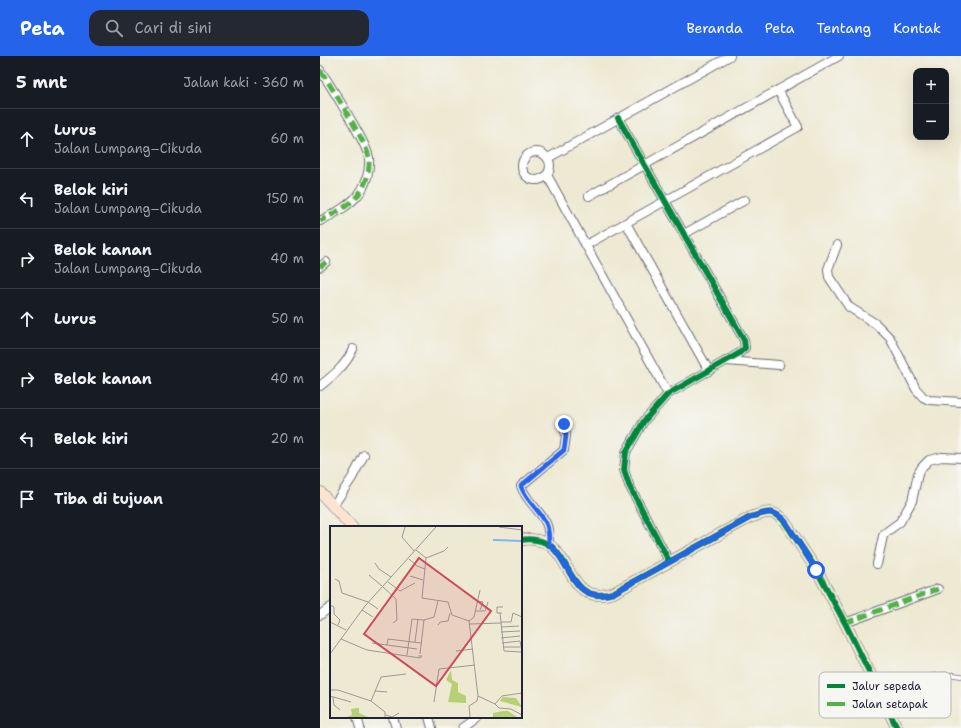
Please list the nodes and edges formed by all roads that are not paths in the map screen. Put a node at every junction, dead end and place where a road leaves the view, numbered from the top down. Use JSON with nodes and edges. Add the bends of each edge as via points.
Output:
{"nodes":[{"id":1,"x":730,"y":56,"type":"edge"},
{"id":2,"x":839,"y":56,"type":"edge"},
{"id":3,"x":320,"y":70,"type":"edge"},
{"id":4,"x":778,"y":90,"type":"junction"},
{"id":5,"x":618,"y":118,"type":"junction"},
{"id":6,"x":548,"y":158,"type":"junction"},
{"id":7,"x":645,"y":165,"type":"junction"},
{"id":8,"x":547,"y":175,"type":"junction"},
{"id":9,"x":589,"y":196,"type":"dead end"},
{"id":10,"x":745,"y":200,"type":"dead end"},
{"id":11,"x":665,"y":201,"type":"junction"},
{"id":12,"x":320,"y":221,"type":"edge"},
{"id":13,"x":626,"y":223,"type":"junction"},
{"id":14,"x":684,"y":234,"type":"junction"},
{"id":15,"x":586,"y":245,"type":"junction"},
{"id":16,"x":837,"y":245,"type":"dead end"},
{"id":17,"x":353,"y":349,"type":"dead end"},
{"id":18,"x":726,"y":361,"type":"junction"},
{"id":19,"x":779,"y":365,"type":"dead end"},
{"id":20,"x":709,"y":371,"type":"junction"},
{"id":21,"x":320,"y":386,"type":"edge"},
{"id":22,"x":668,"y":394,"type":"junction"},
{"id":23,"x":961,"y":402,"type":"edge"},
{"id":24,"x":564,"y":424,"type":"dead end"},
{"id":25,"x":364,"y":455,"type":"dead end"},
{"id":26,"x":961,"y":458,"type":"edge"},
{"id":27,"x":320,"y":492,"type":"edge"},
{"id":28,"x":333,"y":506,"type":"junction"},
{"id":29,"x":351,"y":526,"type":"edge"},
{"id":30,"x":522,"y":540,"type":"edge"},
{"id":31,"x":549,"y":544,"type":"junction"},
{"id":32,"x":669,"y":561,"type":"junction"},
{"id":33,"x":878,"y":564,"type":"dead end"},
{"id":34,"x":938,"y":589,"type":"dead end"},
{"id":35,"x":330,"y":608,"type":"edge"},
{"id":36,"x":320,"y":615,"type":"edge"},
{"id":37,"x":845,"y":623,"type":"junction"},
{"id":38,"x":869,"y":672,"type":"edge"},
{"id":39,"x":951,"y":675,"type":"edge"},
{"id":40,"x":961,"y":676,"type":"edge"},
{"id":41,"x":357,"y":718,"type":"edge"},
{"id":42,"x":393,"y":718,"type":"edge"},
{"id":43,"x":429,"y":718,"type":"edge"},
{"id":44,"x":477,"y":718,"type":"edge"},
{"id":45,"x":892,"y":718,"type":"edge"},
{"id":46,"x":360,"y":728,"type":"edge"},
{"id":47,"x":396,"y":728,"type":"edge"},
{"id":48,"x":432,"y":728,"type":"edge"},
{"id":49,"x":463,"y":728,"type":"edge"},
{"id":50,"x":897,"y":728,"type":"edge"}],
"edges":[{"from":1,"to":5,"type":"street"},
{"from":2,"to":4,"type":"street"},
{"from":3,"to":12,"type":"street","via":[[340,99],[363,142],[369,157],[369,170],[358,195],[347,205]]},
{"from":4,"to":7,"type":"street"},
{"from":4,"to":11,"type":"street","via":[[798,127]]},
{"from":5,"to":6,"type":"street"},
{"from":5,"to":7,"type":"street"},
{"from":6,"to":8,"type":"street","via":[[550,167]]},
{"from":6,"to":8,"type":"street","via":[[541,152],[532,152],[524,157],[521,166],[525,175],[533,180]]},
{"from":7,"to":9,"type":"street"},
{"from":7,"to":11,"type":"street"},
{"from":8,"to":15,"type":"street"},
{"from":10,"to":14,"type":"street"},
{"from":11,"to":13,"type":"street"},
{"from":11,"to":14,"type":"street"},
{"from":13,"to":15,"type":"street"},
{"from":13,"to":20,"type":"street"},
{"from":14,"to":18,"type":"street","via":[[744,340],[745,348]]},
{"from":15,"to":22,"type":"street"},
{"from":16,"to":23,"type":"street","via":[[828,269],[829,277],[849,307],[876,324],[890,338],[916,389],[923,397],[929,400]]},
{"from":17,"to":21,"type":"street","via":[[338,372]]},
{"from":18,"to":19,"type":"street"},
{"from":18,"to":20,"type":"street"},
{"from":20,"to":22,"type":"street"},
{"from":22,"to":32,"type":"street","via":[[644,421],[626,452],[624,470]]},
{"from":24,"to":31,"type":"street","via":[[564,450],[521,486],[523,493],[546,523]]},
{"from":25,"to":28,"type":"street"},
{"from":26,"to":33,"type":"street","via":[[942,457],[929,460],[922,467],[912,500],[900,522],[883,536]]},
{"from":27,"to":28,"type":"street"},
{"from":28,"to":29,"type":"street"},
{"from":30,"to":31,"type":"street"},
{"from":31,"to":32,"type":"street","via":[[557,551],[572,579],[591,595],[604,596],[613,593]]},
{"from":32,"to":37,"type":"street","via":[[749,518],[773,512],[786,522]]},
{"from":34,"to":37,"type":"street"},
{"from":35,"to":36,"type":"street"},
{"from":37,"to":38,"type":"street"},
{"from":39,"to":40,"type":"lane"},
{"from":41,"to":46,"type":"street"},
{"from":42,"to":47,"type":"street"},
{"from":43,"to":48,"type":"street"},
{"from":44,"to":49,"type":"street"},
{"from":45,"to":50,"type":"street"}]}
